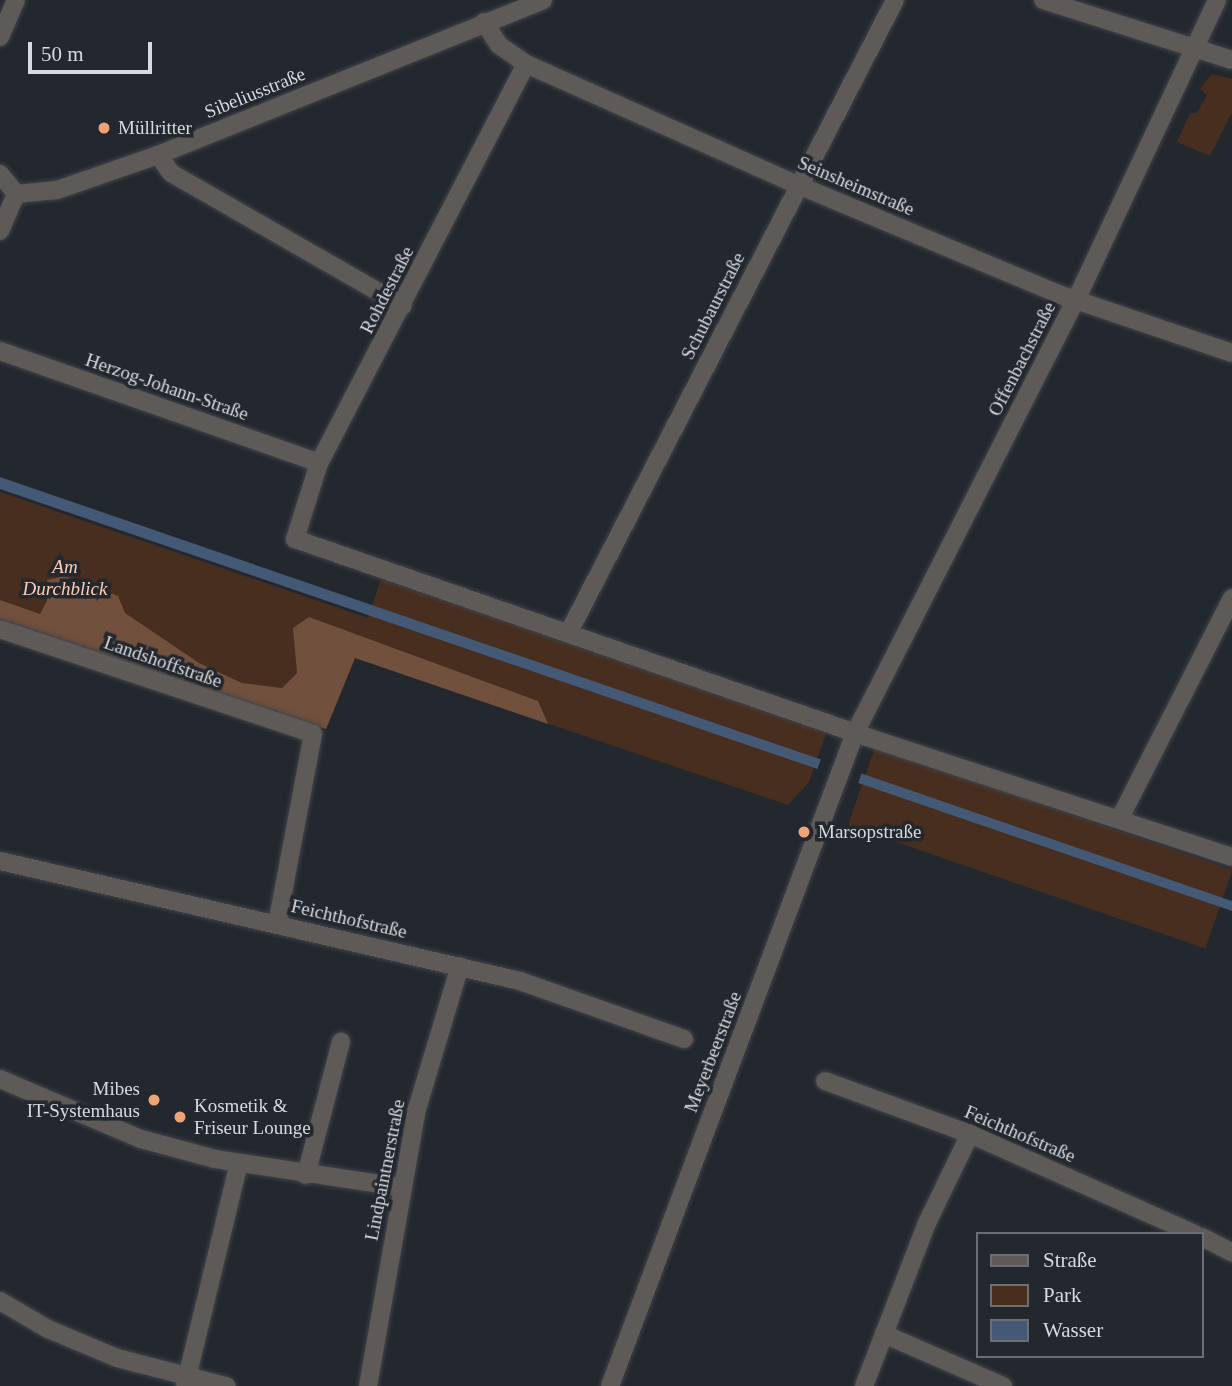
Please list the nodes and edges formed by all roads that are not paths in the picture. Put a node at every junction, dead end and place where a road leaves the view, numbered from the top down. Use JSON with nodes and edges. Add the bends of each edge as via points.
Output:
{"nodes":[{"id":1,"x":16,"y":0,"type":"edge"},
{"id":2,"x":543,"y":0,"type":"edge"},
{"id":3,"x":895,"y":0,"type":"edge"},
{"id":4,"x":1042,"y":0,"type":"edge"},
{"id":5,"x":1217,"y":0,"type":"edge"},
{"id":6,"x":484,"y":23,"type":"junction"},
{"id":7,"x":0,"y":37,"type":"edge"},
{"id":8,"x":1195,"y":48,"type":"junction"},
{"id":9,"x":1232,"y":60,"type":"edge"},
{"id":10,"x":526,"y":64,"type":"junction"},
{"id":11,"x":158,"y":155,"type":"junction"},
{"id":12,"x":0,"y":174,"type":"edge"},
{"id":13,"x":798,"y":185,"type":"junction"},
{"id":14,"x":16,"y":194,"type":"junction"},
{"id":15,"x":0,"y":231,"type":"edge"},
{"id":16,"x":1076,"y":300,"type":"junction"},
{"id":17,"x":403,"y":306,"type":"junction"},
{"id":18,"x":0,"y":351,"type":"edge"},
{"id":19,"x":1232,"y":352,"type":"edge"},
{"id":20,"x":320,"y":463,"type":"junction"},
{"id":21,"x":1232,"y":598,"type":"edge"},
{"id":22,"x":0,"y":629,"type":"edge"},
{"id":23,"x":569,"y":632,"type":"junction"},
{"id":24,"x":855,"y":733,"type":"junction"},
{"id":25,"x":1120,"y":818,"type":"junction"},
{"id":26,"x":1232,"y":857,"type":"edge"},
{"id":27,"x":0,"y":861,"type":"edge"},
{"id":28,"x":277,"y":924,"type":"junction"},
{"id":29,"x":460,"y":967,"type":"junction"},
{"id":30,"x":684,"y":1040,"type":"dead end"},
{"id":31,"x":341,"y":1042,"type":"dead end"},
{"id":32,"x":0,"y":1079,"type":"edge"},
{"id":33,"x":825,"y":1081,"type":"dead end"},
{"id":34,"x":970,"y":1134,"type":"junction"},
{"id":35,"x":239,"y":1163,"type":"junction"},
{"id":36,"x":306,"y":1175,"type":"junction"},
{"id":37,"x":400,"y":1187,"type":"junction"},
{"id":38,"x":1190,"y":1232,"type":"edge"},
{"id":39,"x":1204,"y":1238,"type":"edge"},
{"id":40,"x":1232,"y":1252,"type":"edge"},
{"id":41,"x":0,"y":1301,"type":"edge"},
{"id":42,"x":884,"y":1334,"type":"junction"},
{"id":43,"x":186,"y":1382,"type":"edge"},
{"id":44,"x":226,"y":1386,"type":"edge"},
{"id":45,"x":368,"y":1386,"type":"edge"},
{"id":46,"x":610,"y":1386,"type":"edge"},
{"id":47,"x":864,"y":1386,"type":"edge"},
{"id":48,"x":1003,"y":1386,"type":"edge"}],
"edges":[{"from":1,"to":7,"type":"street"},
{"from":2,"to":6,"type":"street","name":"Sibeliusstraße"},
{"from":3,"to":13,"type":"street","name":"Schubaurstraße"},
{"from":4,"to":8,"type":"street"},
{"from":5,"to":8,"type":"street","name":"Offenbachstraße"},
{"from":6,"to":10,"type":"street","name":"Seinsheimstraße","via":[[499,45]]},
{"from":6,"to":11,"type":"street","name":"Sibeliusstraße"},
{"from":8,"to":9,"type":"street"},
{"from":8,"to":16,"type":"street","name":"Offenbachstraße"},
{"from":10,"to":13,"type":"street","name":"Seinsheimstraße"},
{"from":10,"to":17,"type":"street","name":"Rohdestraße"},
{"from":11,"to":14,"type":"street","name":"Sibeliusstraße","via":[[57,190]]},
{"from":11,"to":17,"type":"street","via":[[171,173]]},
{"from":12,"to":14,"type":"street"},
{"from":13,"to":16,"type":"street","name":"Seinsheimstraße"},
{"from":13,"to":23,"type":"street","name":"Schubaurstraße"},
{"from":14,"to":15,"type":"street"},
{"from":16,"to":19,"type":"street","name":"Seinsheimstraße"},
{"from":16,"to":24,"type":"street","name":"Offenbachstraße"},
{"from":17,"to":20,"type":"street","name":"Rohdestraße"},
{"from":18,"to":20,"type":"street","name":"Herzog-Johann-Straße"},
{"from":20,"to":23,"type":"street","name":"Rohdestraße","via":[[295,540]]},
{"from":21,"to":25,"type":"street"},
{"from":22,"to":28,"type":"street","name":"Landshoffstraße","via":[[313,734]]},
{"from":23,"to":24,"type":"street"},
{"from":24,"to":25,"type":"street"},
{"from":24,"to":46,"type":"street","name":"Meyerbeerstraße"},
{"from":25,"to":26,"type":"street"},
{"from":27,"to":28,"type":"street","name":"Feichthofstraße"},
{"from":28,"to":29,"type":"street","name":"Feichthofstraße"},
{"from":29,"to":30,"type":"street","name":"Feichthofstraße","via":[[520,981]]},
{"from":29,"to":37,"type":"street","name":"Lindpaintnerstraße","via":[[417,1109]]},
{"from":31,"to":36,"type":"street"},
{"from":32,"to":35,"type":"street","via":[[142,1139]]},
{"from":33,"to":34,"type":"street","name":"Feichthofstraße"},
{"from":34,"to":38,"type":"street","name":"Feichthofstraße"},
{"from":34,"to":42,"type":"street","via":[[926,1225]]},
{"from":35,"to":36,"type":"street"},
{"from":35,"to":43,"type":"street"},
{"from":36,"to":37,"type":"street"},
{"from":37,"to":45,"type":"street","name":"Lindpaintnerstraße"},
{"from":39,"to":40,"type":"street"},
{"from":41,"to":43,"type":"street","via":[[48,1329]]},
{"from":42,"to":47,"type":"street"},
{"from":42,"to":48,"type":"street"},
{"from":43,"to":44,"type":"street"}]}
